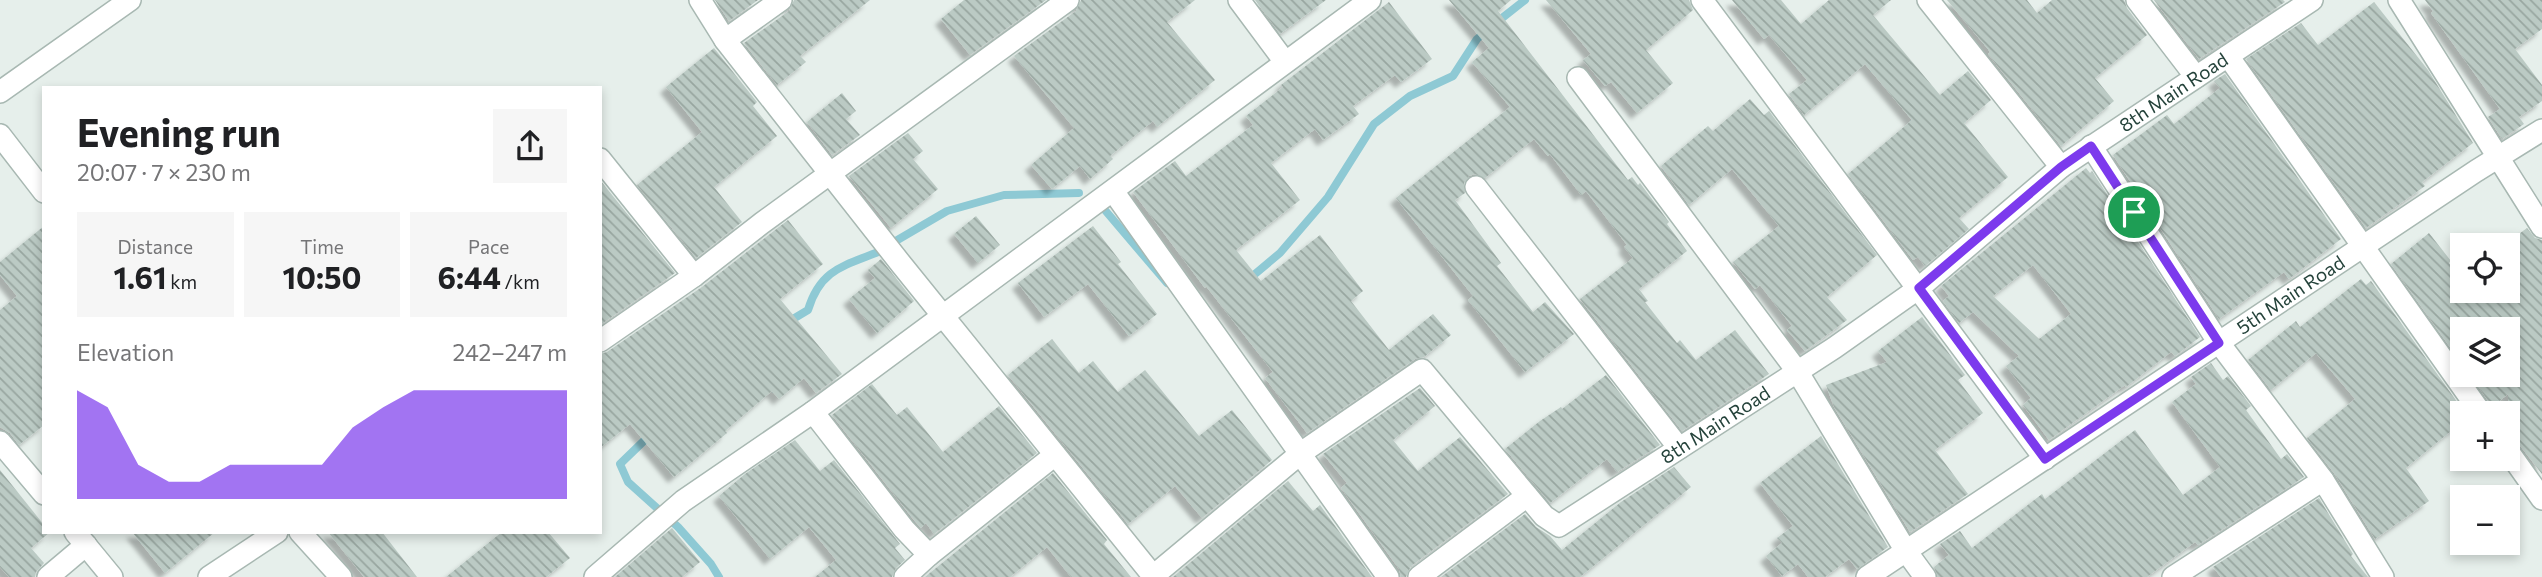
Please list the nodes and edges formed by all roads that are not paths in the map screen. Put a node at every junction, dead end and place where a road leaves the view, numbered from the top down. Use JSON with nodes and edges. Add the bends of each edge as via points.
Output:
{"nodes":[{"id":1,"x":130,"y":0,"type":"edge"},
{"id":2,"x":700,"y":0,"type":"edge"},
{"id":3,"x":781,"y":0,"type":"edge"},
{"id":4,"x":1068,"y":0,"type":"edge"},
{"id":5,"x":1239,"y":0,"type":"edge"},
{"id":6,"x":1370,"y":0,"type":"edge"},
{"id":7,"x":1702,"y":0,"type":"edge"},
{"id":8,"x":1928,"y":0,"type":"edge"},
{"id":9,"x":2137,"y":0,"type":"edge"},
{"id":10,"x":2312,"y":0,"type":"edge"},
{"id":11,"x":2399,"y":0,"type":"edge"},
{"id":12,"x":725,"y":40,"type":"junction"},
{"id":13,"x":2228,"y":56,"type":"junction"},
{"id":14,"x":1285,"y":62,"type":"junction"},
{"id":15,"x":2196,"y":77,"type":"junction"},
{"id":16,"x":1578,"y":78,"type":"dead end"},
{"id":17,"x":0,"y":92,"type":"edge"},
{"id":18,"x":2542,"y":131,"type":"edge"},
{"id":19,"x":0,"y":135,"type":"edge"},
{"id":20,"x":2091,"y":146,"type":"junction"},
{"id":21,"x":2498,"y":158,"type":"junction"},
{"id":22,"x":602,"y":161,"type":"edge"},
{"id":23,"x":2061,"y":167,"type":"junction"},
{"id":24,"x":830,"y":173,"type":"junction"},
{"id":25,"x":1476,"y":187,"type":"dead end"},
{"id":26,"x":42,"y":189,"type":"edge"},
{"id":27,"x":1112,"y":191,"type":"junction"},
{"id":28,"x":2542,"y":227,"type":"edge"},
{"id":29,"x":2363,"y":247,"type":"junction"},
{"id":30,"x":694,"y":275,"type":"junction"},
{"id":31,"x":1919,"y":288,"type":"junction"},
{"id":32,"x":943,"y":316,"type":"junction"},
{"id":33,"x":602,"y":340,"type":"edge"},
{"id":34,"x":2219,"y":343,"type":"junction"},
{"id":35,"x":1797,"y":372,"type":"junction"},
{"id":36,"x":2472,"y":401,"type":"edge"},
{"id":37,"x":813,"y":412,"type":"junction"},
{"id":38,"x":0,"y":442,"type":"edge"},
{"id":39,"x":1679,"y":448,"type":"junction"},
{"id":40,"x":1301,"y":453,"type":"junction"},
{"id":41,"x":1055,"y":455,"type":"junction"},
{"id":42,"x":2045,"y":459,"type":"junction"},
{"id":43,"x":2520,"y":468,"type":"edge"},
{"id":44,"x":2323,"y":480,"type":"junction"},
{"id":45,"x":42,"y":492,"type":"edge"},
{"id":46,"x":1527,"y":496,"type":"junction"},
{"id":47,"x":2542,"y":499,"type":"edge"},
{"id":48,"x":273,"y":534,"type":"edge"},
{"id":49,"x":302,"y":534,"type":"edge"},
{"id":50,"x":81,"y":539,"type":"edge"},
{"id":51,"x":1906,"y":551,"type":"junction"},
{"id":52,"x":929,"y":555,"type":"junction"},
{"id":53,"x":214,"y":576,"type":"edge"},
{"id":54,"x":48,"y":577,"type":"edge"},
{"id":55,"x":112,"y":577,"type":"edge"},
{"id":56,"x":341,"y":577,"type":"edge"},
{"id":57,"x":594,"y":577,"type":"edge"},
{"id":58,"x":905,"y":577,"type":"edge"},
{"id":59,"x":1153,"y":577,"type":"edge"},
{"id":60,"x":1388,"y":577,"type":"edge"},
{"id":61,"x":1419,"y":577,"type":"edge"},
{"id":62,"x":1867,"y":577,"type":"edge"},
{"id":63,"x":1925,"y":577,"type":"edge"},
{"id":64,"x":2173,"y":577,"type":"edge"},
{"id":65,"x":2383,"y":577,"type":"edge"}],
"edges":[{"from":1,"to":17,"type":"street"},
{"from":2,"to":12,"type":"street"},
{"from":3,"to":12,"type":"street"},
{"from":4,"to":24,"type":"street"},
{"from":5,"to":14,"type":"street"},
{"from":6,"to":14,"type":"street"},
{"from":7,"to":31,"type":"street"},
{"from":8,"to":23,"type":"street"},
{"from":9,"to":15,"type":"street"},
{"from":10,"to":13,"type":"street","name":"8th Main Road"},
{"from":11,"to":21,"type":"street"},
{"from":12,"to":24,"type":"street"},
{"from":13,"to":15,"type":"street","name":"8th Main Road"},
{"from":13,"to":29,"type":"street"},
{"from":14,"to":27,"type":"street"},
{"from":15,"to":20,"type":"street","name":"8th Main Road"},
{"from":16,"to":35,"type":"street"},
{"from":18,"to":21,"type":"street","name":"5th Main Road"},
{"from":19,"to":26,"type":"street"},
{"from":20,"to":23,"type":"street","name":"8th Main Road"},
{"from":20,"to":34,"type":"street"},
{"from":21,"to":28,"type":"street"},
{"from":21,"to":29,"type":"street","name":"5th Main Road"},
{"from":22,"to":30,"type":"street"},
{"from":23,"to":31,"type":"street","name":"8th Main Road"},
{"from":24,"to":30,"type":"street"},
{"from":24,"to":32,"type":"street"},
{"from":25,"to":39,"type":"street"},
{"from":27,"to":32,"type":"street"},
{"from":27,"to":40,"type":"street"},
{"from":29,"to":34,"type":"street","name":"5th Main Road"},
{"from":29,"to":36,"type":"street"},
{"from":30,"to":33,"type":"street"},
{"from":31,"to":35,"type":"street","name":"8th Main Road"},
{"from":31,"to":42,"type":"street"},
{"from":32,"to":37,"type":"street"},
{"from":32,"to":41,"type":"street"},
{"from":34,"to":42,"type":"street","name":"5th Main Road"},
{"from":34,"to":44,"type":"street"},
{"from":35,"to":39,"type":"street","name":"8th Main Road"},
{"from":35,"to":51,"type":"street"},
{"from":37,"to":52,"type":"street"},
{"from":37,"to":57,"type":"street","via":[[683,501]]},
{"from":38,"to":45,"type":"street"},
{"from":39,"to":46,"type":"street","name":"8th Main Road","via":[[1559,526]]},
{"from":40,"to":46,"type":"street","name":"8th Main Road","via":[[1422,370]]},
{"from":40,"to":59,"type":"street","name":"8th Main Road"},
{"from":40,"to":60,"type":"street"},
{"from":41,"to":52,"type":"street"},
{"from":41,"to":59,"type":"street"},
{"from":42,"to":51,"type":"street","name":"5th Main Road"},
{"from":43,"to":47,"type":"street"},
{"from":44,"to":64,"type":"street"},
{"from":44,"to":65,"type":"street"},
{"from":46,"to":61,"type":"street"},
{"from":48,"to":53,"type":"street"},
{"from":49,"to":56,"type":"street"},
{"from":50,"to":54,"type":"street"},
{"from":50,"to":55,"type":"street"},
{"from":51,"to":62,"type":"street","name":"5th Main Road"},
{"from":51,"to":63,"type":"street"},
{"from":52,"to":58,"type":"street"}]}
